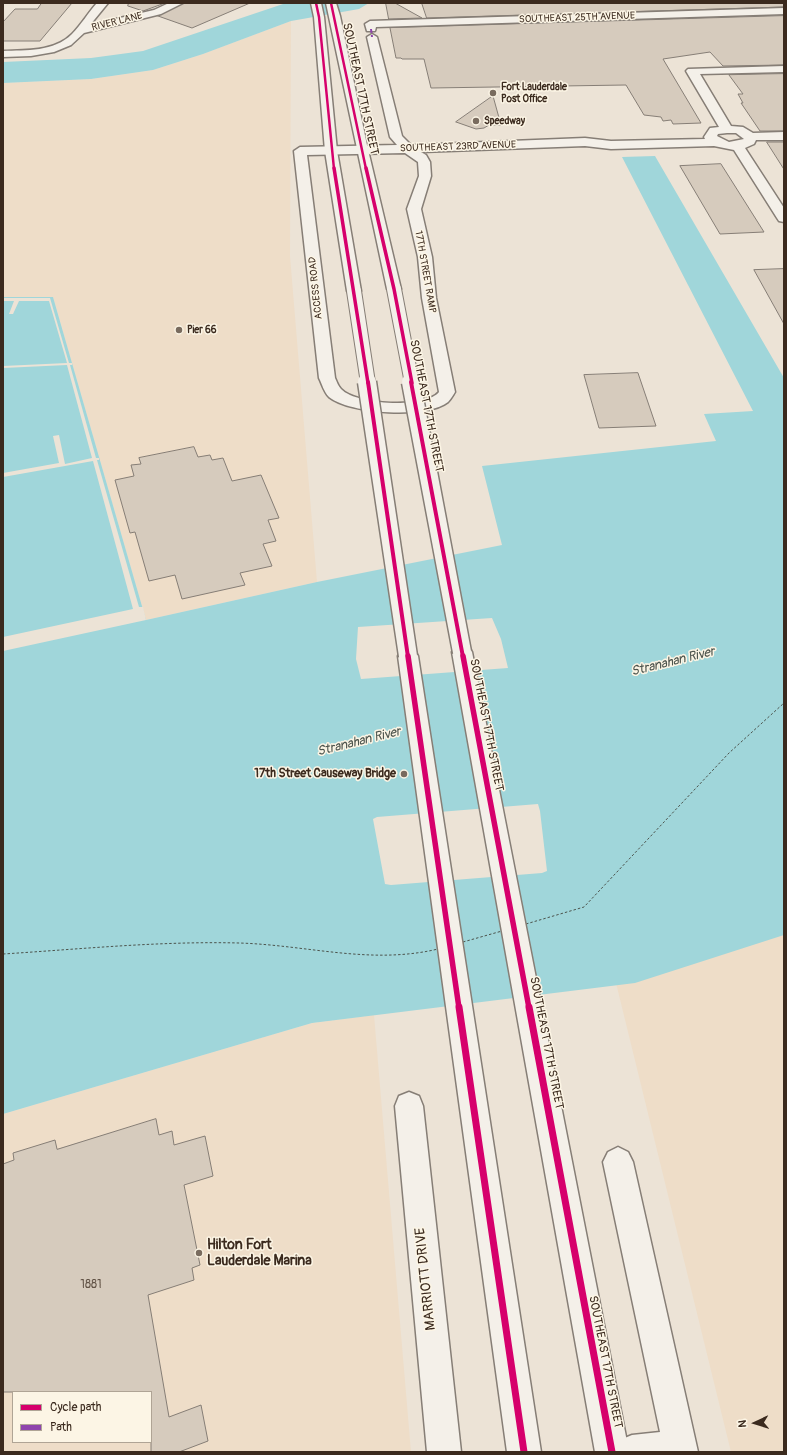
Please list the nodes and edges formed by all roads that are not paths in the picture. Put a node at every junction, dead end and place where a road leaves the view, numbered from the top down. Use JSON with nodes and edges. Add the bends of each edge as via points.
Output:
{"nodes":[{"id":1,"x":103,"y":3,"type":"edge"},
{"id":2,"x":178,"y":3,"type":"edge"},
{"id":3,"x":316,"y":3,"type":"edge"},
{"id":4,"x":331,"y":3,"type":"edge"},
{"id":5,"x":784,"y":11,"type":"edge"},
{"id":6,"x":371,"y":30,"type":"joint"},
{"id":7,"x":79,"y":31,"type":"junction"},
{"id":8,"x":3,"y":54,"type":"edge"},
{"id":9,"x":784,"y":69,"type":"edge"},
{"id":10,"x":727,"y":129,"type":"junction"},
{"id":11,"x":784,"y":136,"type":"edge"},
{"id":12,"x":713,"y":137,"type":"junction"},
{"id":13,"x":750,"y":137,"type":"junction"},
{"id":14,"x":738,"y":146,"type":"junction"},
{"id":15,"x":407,"y":148,"type":"junction"},
{"id":16,"x":362,"y":150,"type":"junction"},
{"id":17,"x":330,"y":151,"type":"junction"},
{"id":18,"x":784,"y":218,"type":"edge"},
{"id":19,"x":392,"y":406,"type":"joint"},
{"id":20,"x":409,"y":1106,"type":"dead end"},
{"id":21,"x":618,"y":1162,"type":"dead end"},
{"id":22,"x":680,"y":1449,"type":"edge"},
{"id":23,"x":444,"y":1452,"type":"edge"},
{"id":24,"x":524,"y":1452,"type":"edge"},
{"id":25,"x":612,"y":1452,"type":"edge"},
{"id":26,"x":632,"y":1452,"type":"edge"}],
"edges":[{"from":1,"to":7,"type":"street"},
{"from":2,"to":7,"type":"street","name":"RIVER LANE","via":[[157,12]]},
{"from":3,"to":17,"type":"street"},
{"from":4,"to":16,"type":"street","name":"SOUTHEAST 17TH STREET"},
{"from":5,"to":6,"type":"street","name":"SOUTHEAST 25TH AVENUE"},
{"from":6,"to":15,"type":"street","name":"17TH STREET RAMP","via":[[396,137]]},
{"from":7,"to":8,"type":"street","via":[[63,45],[52,50]]},
{"from":9,"to":10,"type":"street","via":[[692,71]]},
{"from":10,"to":12,"type":"street","via":[[717,130]]},
{"from":10,"to":13,"type":"street","via":[[744,132]]},
{"from":11,"to":13,"type":"street"},
{"from":12,"to":14,"type":"street","via":[[726,145]]},
{"from":12,"to":15,"type":"street","name":"SOUTHEAST 23RD AVENUE","via":[[611,145],[585,142]]},
{"from":13,"to":14,"type":"street","via":[[747,143]]},
{"from":14,"to":18,"type":"street"},
{"from":15,"to":16,"type":"street","name":"SOUTHEAST 23RD AVENUE"},
{"from":15,"to":19,"type":"street","name":"17TH STREET RAMP","via":[[424,162],[425,176],[414,209],[425,257],[429,298],[447,392],[441,401],[424,406]]},
{"from":16,"to":17,"type":"street","name":"SOUTHEAST 23RD AVENUE"},
{"from":16,"to":25,"type":"street","name":"SOUTHEAST 17TH STREET","bridge":true,"via":[[394,289]]},
{"from":17,"to":19,"type":"street","name":"ACCESS ROAD","via":[[300,151],[327,378],[334,393],[356,403]]},
{"from":17,"to":24,"type":"street","bridge":true,"via":[[354,291]]},
{"from":20,"to":23,"type":"street","name":"MARRIOTT DRIVE"},
{"from":21,"to":22,"type":"street"},
{"from":22,"to":26,"type":"street"}]}
